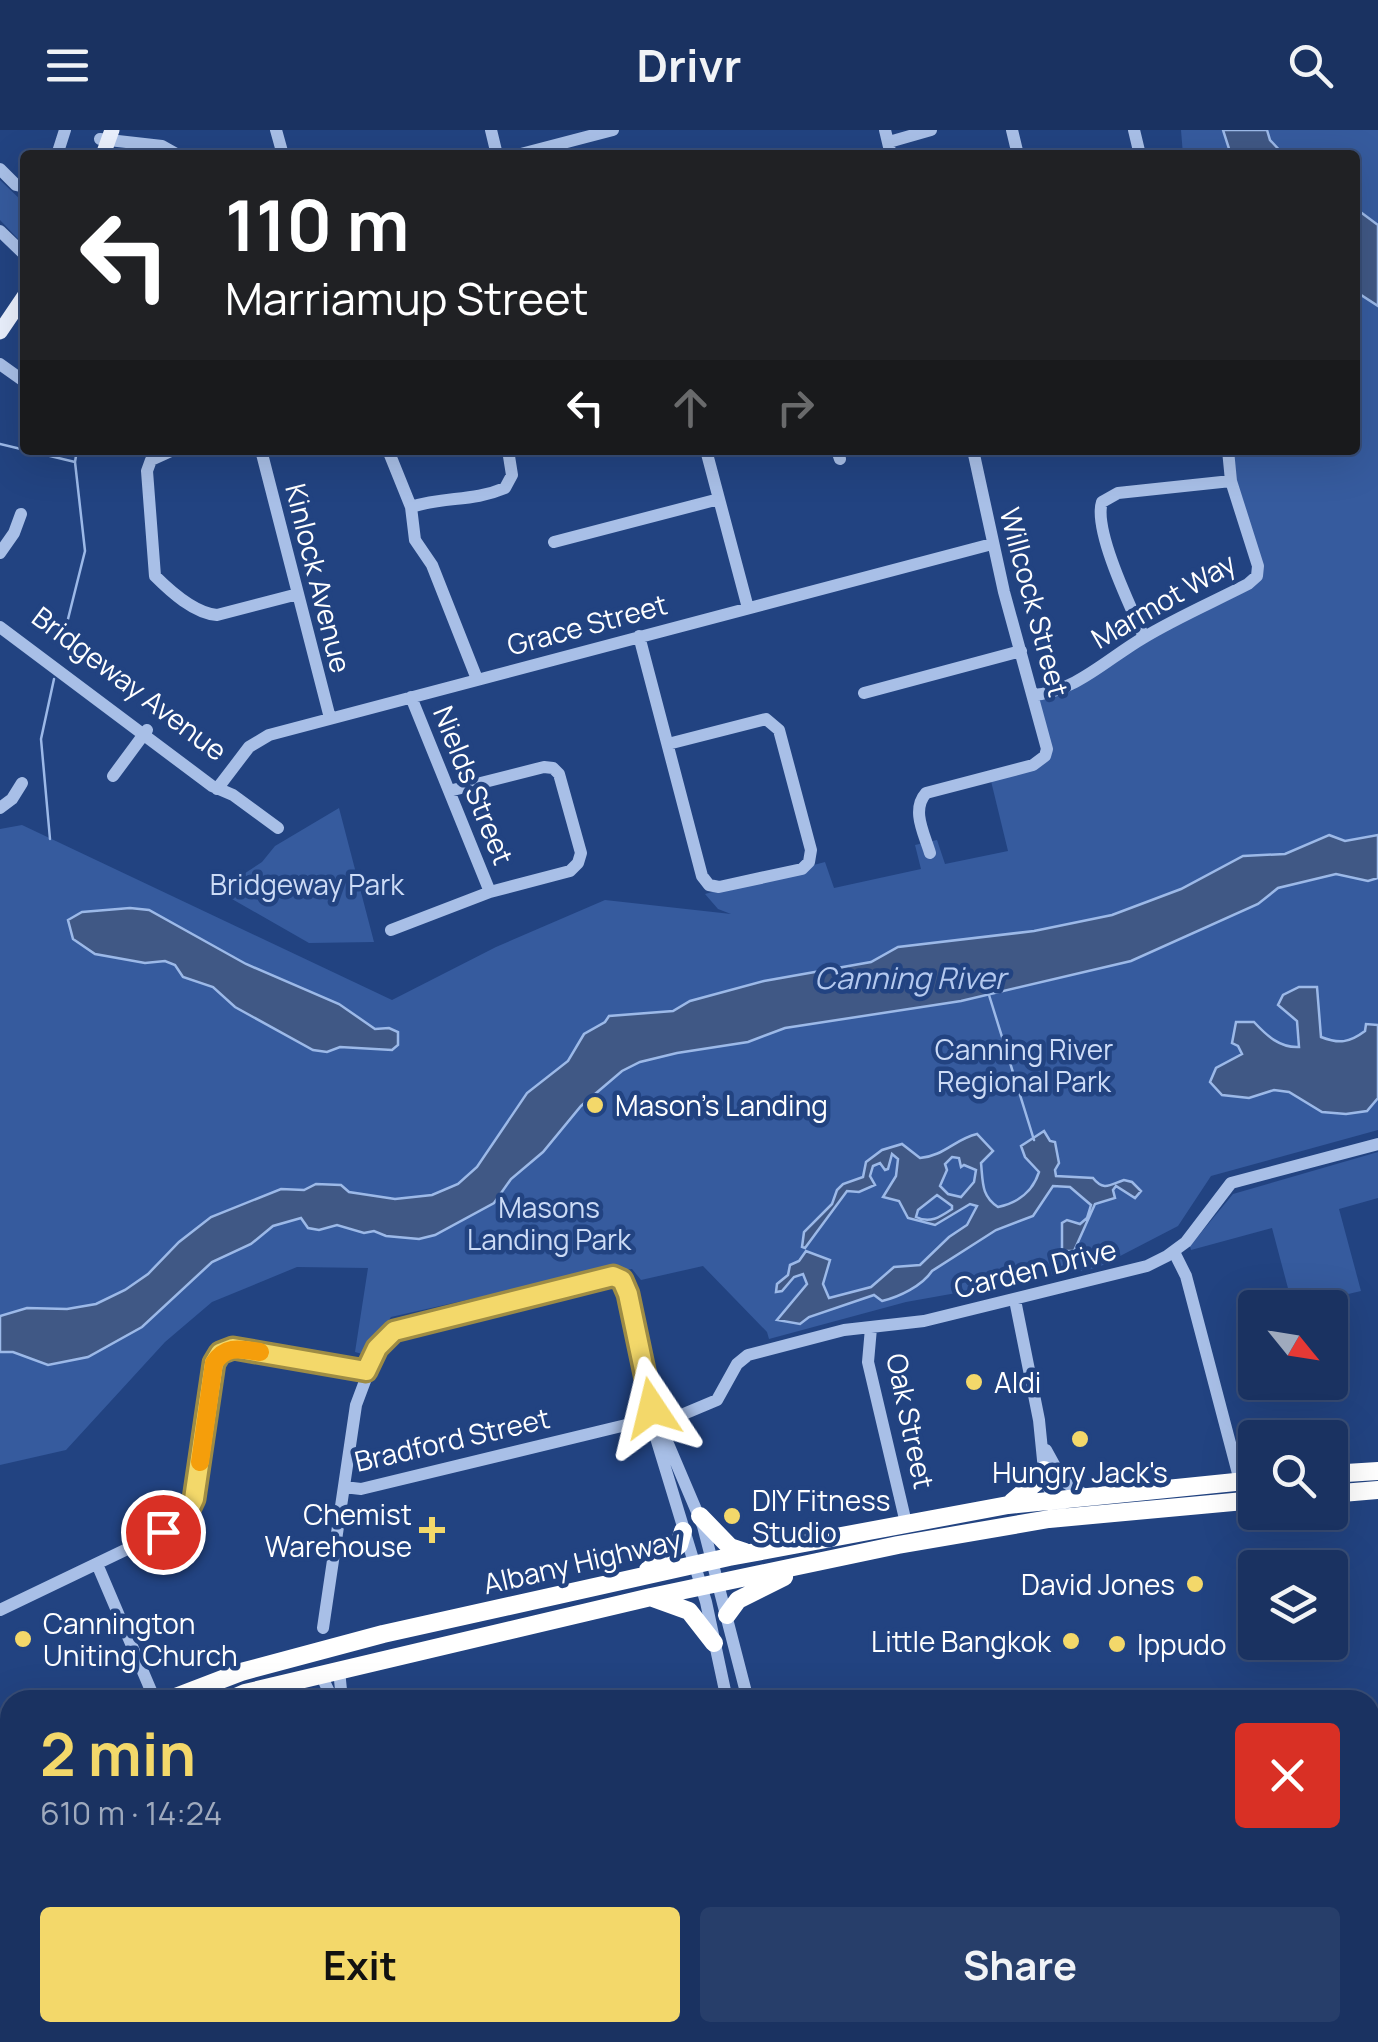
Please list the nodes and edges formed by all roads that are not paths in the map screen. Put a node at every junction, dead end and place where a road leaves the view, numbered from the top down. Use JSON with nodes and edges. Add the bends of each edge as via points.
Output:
{"nodes":[{"id":1,"x":610,"y":130,"type":"edge"},
{"id":2,"x":931,"y":130,"type":"edge"},
{"id":3,"x":105,"y":139,"type":"edge"},
{"id":4,"x":889,"y":147,"type":"edge"},
{"id":5,"x":169,"y":150,"type":"edge"},
{"id":6,"x":535,"y":150,"type":"edge"},
{"id":7,"x":0,"y":170,"type":"edge"},
{"id":8,"x":20,"y":186,"type":"edge"},
{"id":9,"x":0,"y":231,"type":"edge"},
{"id":10,"x":20,"y":249,"type":"edge"},
{"id":11,"x":20,"y":288,"type":"edge"},
{"id":12,"x":20,"y":302,"type":"edge"},
{"id":13,"x":0,"y":317,"type":"edge"},
{"id":14,"x":0,"y":332,"type":"edge"},
{"id":15,"x":162,"y":455,"type":"edge"},
{"id":16,"x":261,"y":455,"type":"edge"},
{"id":17,"x":390,"y":455,"type":"edge"},
{"id":18,"x":509,"y":455,"type":"edge"},
{"id":19,"x":707,"y":455,"type":"edge"},
{"id":20,"x":970,"y":455,"type":"edge"},
{"id":21,"x":1228,"y":455,"type":"edge"},
{"id":22,"x":1231,"y":481,"type":"junction"},
{"id":23,"x":719,"y":500,"type":"junction"},
{"id":24,"x":411,"y":508,"type":"junction"},
{"id":25,"x":21,"y":514,"type":"dead end"},
{"id":26,"x":554,"y":542,"type":"dead end"},
{"id":27,"x":992,"y":544,"type":"junction"},
{"id":28,"x":0,"y":553,"type":"edge"},
{"id":29,"x":298,"y":594,"type":"junction"},
{"id":30,"x":748,"y":608,"type":"junction"},
{"id":31,"x":0,"y":617,"type":"edge"},
{"id":32,"x":0,"y":627,"type":"edge"},
{"id":33,"x":638,"y":636,"type":"junction"},
{"id":34,"x":1144,"y":637,"type":"junction"},
{"id":35,"x":1021,"y":652,"type":"junction"},
{"id":36,"x":477,"y":679,"type":"junction"},
{"id":37,"x":864,"y":693,"type":"dead end"},
{"id":38,"x":1033,"y":696,"type":"junction"},
{"id":39,"x":411,"y":697,"type":"junction"},
{"id":40,"x":330,"y":718,"type":"junction"},
{"id":41,"x":146,"y":731,"type":"junction"},
{"id":42,"x":668,"y":744,"type":"junction"},
{"id":43,"x":113,"y":776,"type":"dead end"},
{"id":44,"x":22,"y":783,"type":"dead end"},
{"id":45,"x":222,"y":788,"type":"junction"},
{"id":46,"x":449,"y":792,"type":"junction"},
{"id":47,"x":0,"y":808,"type":"edge"},
{"id":48,"x":278,"y":828,"type":"dead end"},
{"id":49,"x":930,"y":854,"type":"dead end"},
{"id":50,"x":490,"y":892,"type":"junction"},
{"id":51,"x":391,"y":930,"type":"dead end"},
{"id":52,"x":1378,"y":1144,"type":"edge"},
{"id":53,"x":1174,"y":1252,"type":"junction"},
{"id":54,"x":1015,"y":1300,"type":"junction"},
{"id":55,"x":870,"y":1328,"type":"junction"},
{"id":56,"x":366,"y":1371,"type":"junction"},
{"id":57,"x":658,"y":1417,"type":"junction"},
{"id":58,"x":1043,"y":1443,"type":"junction"},
{"id":59,"x":1238,"y":1448,"type":"edge"},
{"id":60,"x":1044,"y":1470,"type":"junction"},
{"id":61,"x":1378,"y":1470,"type":"edge"},
{"id":62,"x":1348,"y":1472,"type":"edge"},
{"id":63,"x":1238,"y":1482,"type":"edge"},
{"id":64,"x":344,"y":1487,"type":"junction"},
{"id":65,"x":1378,"y":1490,"type":"edge"},
{"id":66,"x":1348,"y":1492,"type":"edge"},
{"id":67,"x":1085,"y":1494,"type":"junction"},
{"id":68,"x":1238,"y":1501,"type":"edge"},
{"id":69,"x":1058,"y":1502,"type":"junction"},
{"id":70,"x":1008,"y":1505,"type":"junction"},
{"id":71,"x":1086,"y":1514,"type":"junction"},
{"id":72,"x":700,"y":1516,"type":"junction"},
{"id":73,"x":906,"y":1523,"type":"junction"},
{"id":74,"x":683,"y":1531,"type":"junction"},
{"id":75,"x":751,"y":1552,"type":"junction"},
{"id":76,"x":702,"y":1562,"type":"junction"},
{"id":77,"x":811,"y":1563,"type":"junction"},
{"id":78,"x":97,"y":1564,"type":"junction"},
{"id":79,"x":640,"y":1576,"type":"junction"},
{"id":80,"x":710,"y":1586,"type":"junction"},
{"id":81,"x":651,"y":1597,"type":"junction"},
{"id":82,"x":0,"y":1610,"type":"edge"},
{"id":83,"x":728,"y":1614,"type":"junction"},
{"id":84,"x":323,"y":1628,"type":"dead end"},
{"id":85,"x":714,"y":1643,"type":"junction"},
{"id":86,"x":330,"y":1672,"type":"junction"},
{"id":87,"x":151,"y":1690,"type":"edge"},
{"id":88,"x":194,"y":1690,"type":"edge"},
{"id":89,"x":264,"y":1690,"type":"edge"},
{"id":90,"x":332,"y":1690,"type":"edge"},
{"id":91,"x":338,"y":1690,"type":"edge"},
{"id":92,"x":725,"y":1690,"type":"edge"},
{"id":93,"x":746,"y":1690,"type":"edge"}],
"edges":[{"from":1,"to":6,"type":"street"},
{"from":2,"to":4,"type":"street"},
{"from":3,"to":5,"type":"street"},
{"from":7,"to":8,"type":"street"},
{"from":9,"to":10,"type":"street"},
{"from":11,"to":13,"type":"main road"},
{"from":12,"to":14,"type":"main road"},
{"from":15,"to":29,"type":"street","via":[[147,471],[155,576],[166,588],[204,614],[217,615]]},
{"from":16,"to":29,"type":"street","name":"Kinlock Avenue"},
{"from":17,"to":24,"type":"street"},
{"from":18,"to":24,"type":"street","via":[[512,474],[505,488]]},
{"from":19,"to":23,"type":"street"},
{"from":20,"to":27,"type":"street","name":"Willcock Street"},
{"from":21,"to":22,"type":"street","name":"Marmot Way"},
{"from":22,"to":34,"type":"street","name":"Marmot Way","via":[[1256,576]]},
{"from":22,"to":34,"type":"street","via":[[1118,494],[1102,502],[1101,522]]},
{"from":23,"to":26,"type":"street"},
{"from":23,"to":30,"type":"street"},
{"from":24,"to":36,"type":"street","via":[[415,540],[432,565]]},
{"from":25,"to":28,"type":"street"},
{"from":27,"to":30,"type":"street","name":"Grace Street"},
{"from":27,"to":35,"type":"street","name":"Willcock Street"},
{"from":29,"to":40,"type":"street","name":"Kinlock Avenue"},
{"from":30,"to":33,"type":"street","name":"Grace Street"},
{"from":31,"to":41,"type":"street","name":"Bridgeway Avenue"},
{"from":32,"to":41,"type":"street","name":"Bridgeway Avenue"},
{"from":33,"to":36,"type":"street","name":"Grace Street"},
{"from":33,"to":42,"type":"street"},
{"from":34,"to":38,"type":"street","name":"Marmot Way","via":[[1058,692]]},
{"from":35,"to":37,"type":"street"},
{"from":35,"to":38,"type":"street","name":"Willcock Street"},
{"from":36,"to":39,"type":"street","name":"Grace Street"},
{"from":38,"to":49,"type":"street","name":"Willcock Street","via":[[1046,756],[1033,766],[926,793],[918,811]]},
{"from":39,"to":40,"type":"street","name":"Grace Street"},
{"from":39,"to":46,"type":"street","name":"Nields Street"},
{"from":40,"to":45,"type":"street","name":"Grace Street","via":[[255,742]]},
{"from":41,"to":43,"type":"street"},
{"from":41,"to":45,"type":"street","name":"Bridgeway Avenue"},
{"from":42,"to":42,"type":"street","via":[[709,885],[719,888],[809,862],[812,850],[774,723],[766,719]]},
{"from":44,"to":47,"type":"street"},
{"from":45,"to":48,"type":"street","name":"Bridgeway Avenue"},
{"from":46,"to":50,"type":"street","name":"Nields Street"},
{"from":46,"to":50,"type":"street","via":[[544,767],[560,774],[581,852],[578,863]]},
{"from":50,"to":51,"type":"street"},
{"from":52,"to":53,"type":"street","name":"Carden Drive","via":[[1232,1184]]},
{"from":53,"to":54,"type":"street","name":"Carden Drive","via":[[1146,1266]]},
{"from":53,"to":59,"type":"street"},
{"from":54,"to":55,"type":"street","name":"Carden Drive"},
{"from":54,"to":58,"type":"street"},
{"from":55,"to":57,"type":"street","name":"Carden Drive","via":[[748,1355],[717,1400]]},
{"from":55,"to":73,"type":"street","name":"Oak Street","via":[[868,1362]]},
{"from":56,"to":57,"type":"street","via":[[394,1331],[605,1277],[622,1280]]},
{"from":56,"to":64,"type":"street"},
{"from":56,"to":78,"type":"street","via":[[233,1348],[220,1353],[186,1516]]},
{"from":57,"to":64,"type":"street","name":"Bradford Street","via":[[361,1489]]},
{"from":57,"to":72,"type":"street"},
{"from":57,"to":74,"type":"street"},
{"from":58,"to":60,"type":"street"},
{"from":58,"to":67,"type":"street","via":[[1063,1481]]},
{"from":60,"to":69,"type":"street"},
{"from":60,"to":70,"type":"highway"},
{"from":61,"to":62,"type":"highway"},
{"from":63,"to":67,"type":"highway","name":"Albany Highway"},
{"from":64,"to":84,"type":"street"},
{"from":65,"to":66,"type":"highway"},
{"from":67,"to":69,"type":"highway","name":"Albany Highway"},
{"from":68,"to":71,"type":"highway","name":"Albany Highway"},
{"from":69,"to":70,"type":"highway","name":"Albany Highway"},
{"from":69,"to":71,"type":"street"},
{"from":70,"to":73,"type":"highway","name":"Albany Highway"},
{"from":71,"to":77,"type":"highway","name":"Albany Highway"},
{"from":72,"to":75,"type":"highway","via":[[730,1547]]},
{"from":72,"to":76,"type":"street"},
{"from":73,"to":75,"type":"highway","name":"Albany Highway"},
{"from":74,"to":76,"type":"street"},
{"from":74,"to":79,"type":"highway","via":[[680,1545]]},
{"from":75,"to":76,"type":"highway","name":"Albany Highway"},
{"from":76,"to":79,"type":"highway","name":"Albany Highway"},
{"from":76,"to":80,"type":"street"},
{"from":77,"to":80,"type":"highway","name":"Albany Highway"},
{"from":77,"to":83,"type":"highway","via":[[738,1600]]},
{"from":78,"to":82,"type":"street"},
{"from":78,"to":87,"type":"street"},
{"from":79,"to":88,"type":"highway","name":"Albany Highway","via":[[383,1634]]},
{"from":80,"to":81,"type":"highway","name":"Albany Highway"},
{"from":80,"to":83,"type":"street"},
{"from":80,"to":85,"type":"street"},
{"from":81,"to":85,"type":"highway","via":[[689,1611]]},
{"from":81,"to":86,"type":"highway","name":"Albany Highway"},
{"from":83,"to":93,"type":"street"},
{"from":85,"to":92,"type":"street"},
{"from":86,"to":89,"type":"highway","name":"Albany Highway"},
{"from":86,"to":90,"type":"street"},
{"from":86,"to":91,"type":"street"}]}
